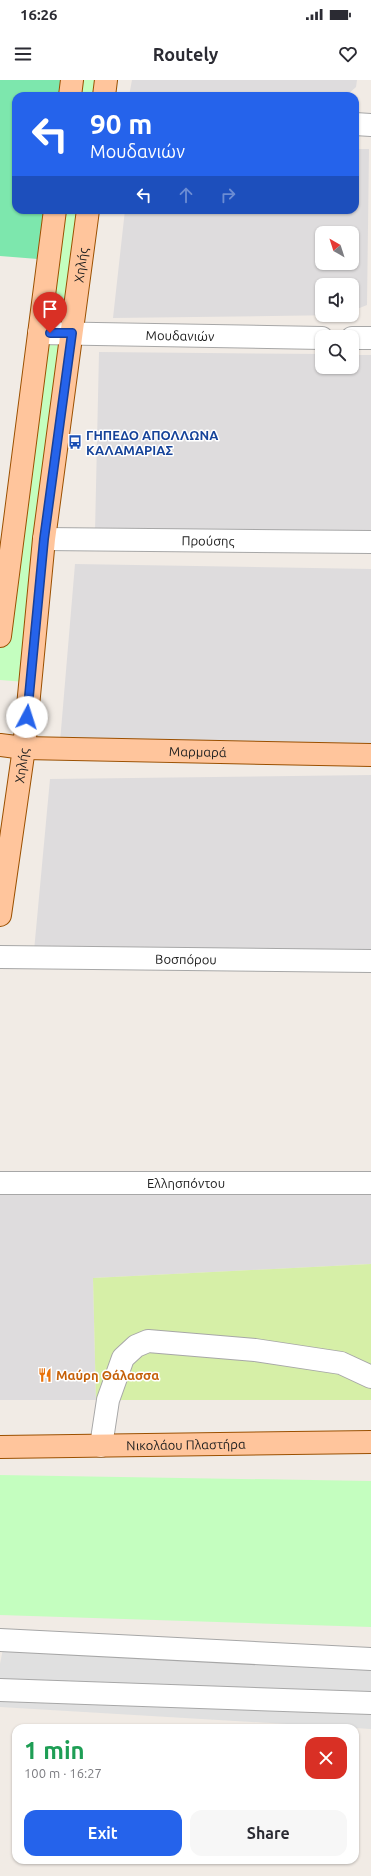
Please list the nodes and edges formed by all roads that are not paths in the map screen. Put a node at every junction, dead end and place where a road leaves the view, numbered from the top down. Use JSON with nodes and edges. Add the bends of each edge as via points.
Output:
{"nodes":[{"id":1,"x":72,"y":80,"type":"edge"},
{"id":2,"x":106,"y":80,"type":"edge"},
{"id":3,"x":70,"y":92,"type":"edge"},
{"id":4,"x":104,"y":92,"type":"edge"},
{"id":5,"x":359,"y":124,"type":"edge"},
{"id":6,"x":371,"y":124,"type":"edge"},
{"id":7,"x":54,"y":214,"type":"edge"},
{"id":8,"x":87,"y":214,"type":"edge"},
{"id":9,"x":39,"y":333,"type":"junction"},
{"id":10,"x":72,"y":333,"type":"junction"},
{"id":11,"x":315,"y":338,"type":"edge"},
{"id":12,"x":359,"y":338,"type":"edge"},
{"id":13,"x":371,"y":338,"type":"edge"},
{"id":14,"x":44,"y":539,"type":"junction"},
{"id":15,"x":371,"y":542,"type":"edge"},
{"id":16,"x":0,"y":636,"type":"edge"},
{"id":17,"x":0,"y":745,"type":"edge"},
{"id":18,"x":24,"y":748,"type":"junction"},
{"id":19,"x":371,"y":755,"type":"edge"},
{"id":20,"x":0,"y":915,"type":"edge"},
{"id":21,"x":0,"y":957,"type":"edge"},
{"id":22,"x":371,"y":961,"type":"edge"},
{"id":23,"x":0,"y":1183,"type":"edge"},
{"id":24,"x":371,"y":1183,"type":"edge"},
{"id":25,"x":371,"y":1377,"type":"edge"},
{"id":26,"x":371,"y":1442,"type":"edge"},
{"id":27,"x":101,"y":1446,"type":"junction"},
{"id":28,"x":0,"y":1447,"type":"edge"},
{"id":29,"x":0,"y":1640,"type":"edge"},
{"id":30,"x":371,"y":1659,"type":"edge"},
{"id":31,"x":0,"y":1690,"type":"edge"},
{"id":32,"x":371,"y":1704,"type":"edge"}],
"edges":[{"from":1,"to":3,"type":"main road"},
{"from":2,"to":4,"type":"main road"},
{"from":5,"to":6,"type":"street"},
{"from":7,"to":9,"type":"main road"},
{"from":8,"to":10,"type":"main road","name":"Χηλής"},
{"from":9,"to":10,"type":"street","name":"Μουδανιών"},
{"from":9,"to":16,"type":"main road"},
{"from":10,"to":11,"type":"street","name":"Μουδανιών"},
{"from":10,"to":14,"type":"main road","name":"Χηλής"},
{"from":12,"to":13,"type":"street"},
{"from":14,"to":15,"type":"street","name":"Προύσης"},
{"from":14,"to":18,"type":"main road","name":"Χηλής"},
{"from":17,"to":18,"type":"main road","name":"Μαρμαρά"},
{"from":18,"to":19,"type":"main road","name":"Μαρμαρά"},
{"from":18,"to":20,"type":"main road","name":"Χηλής"},
{"from":21,"to":22,"type":"street","name":"Βοσπόρου"},
{"from":23,"to":24,"type":"street","name":"Ελλησπόντου"},
{"from":25,"to":27,"type":"street","via":[[333,1362],[255,1350],[148,1341],[136,1346],[123,1358],[108,1400]]},
{"from":26,"to":27,"type":"main road","name":"Νικολάου Πλαστήρα"},
{"from":27,"to":28,"type":"main road","name":"Νικολάου Πλαστήρα"},
{"from":29,"to":30,"type":"street"},
{"from":31,"to":32,"type":"street"}]}
